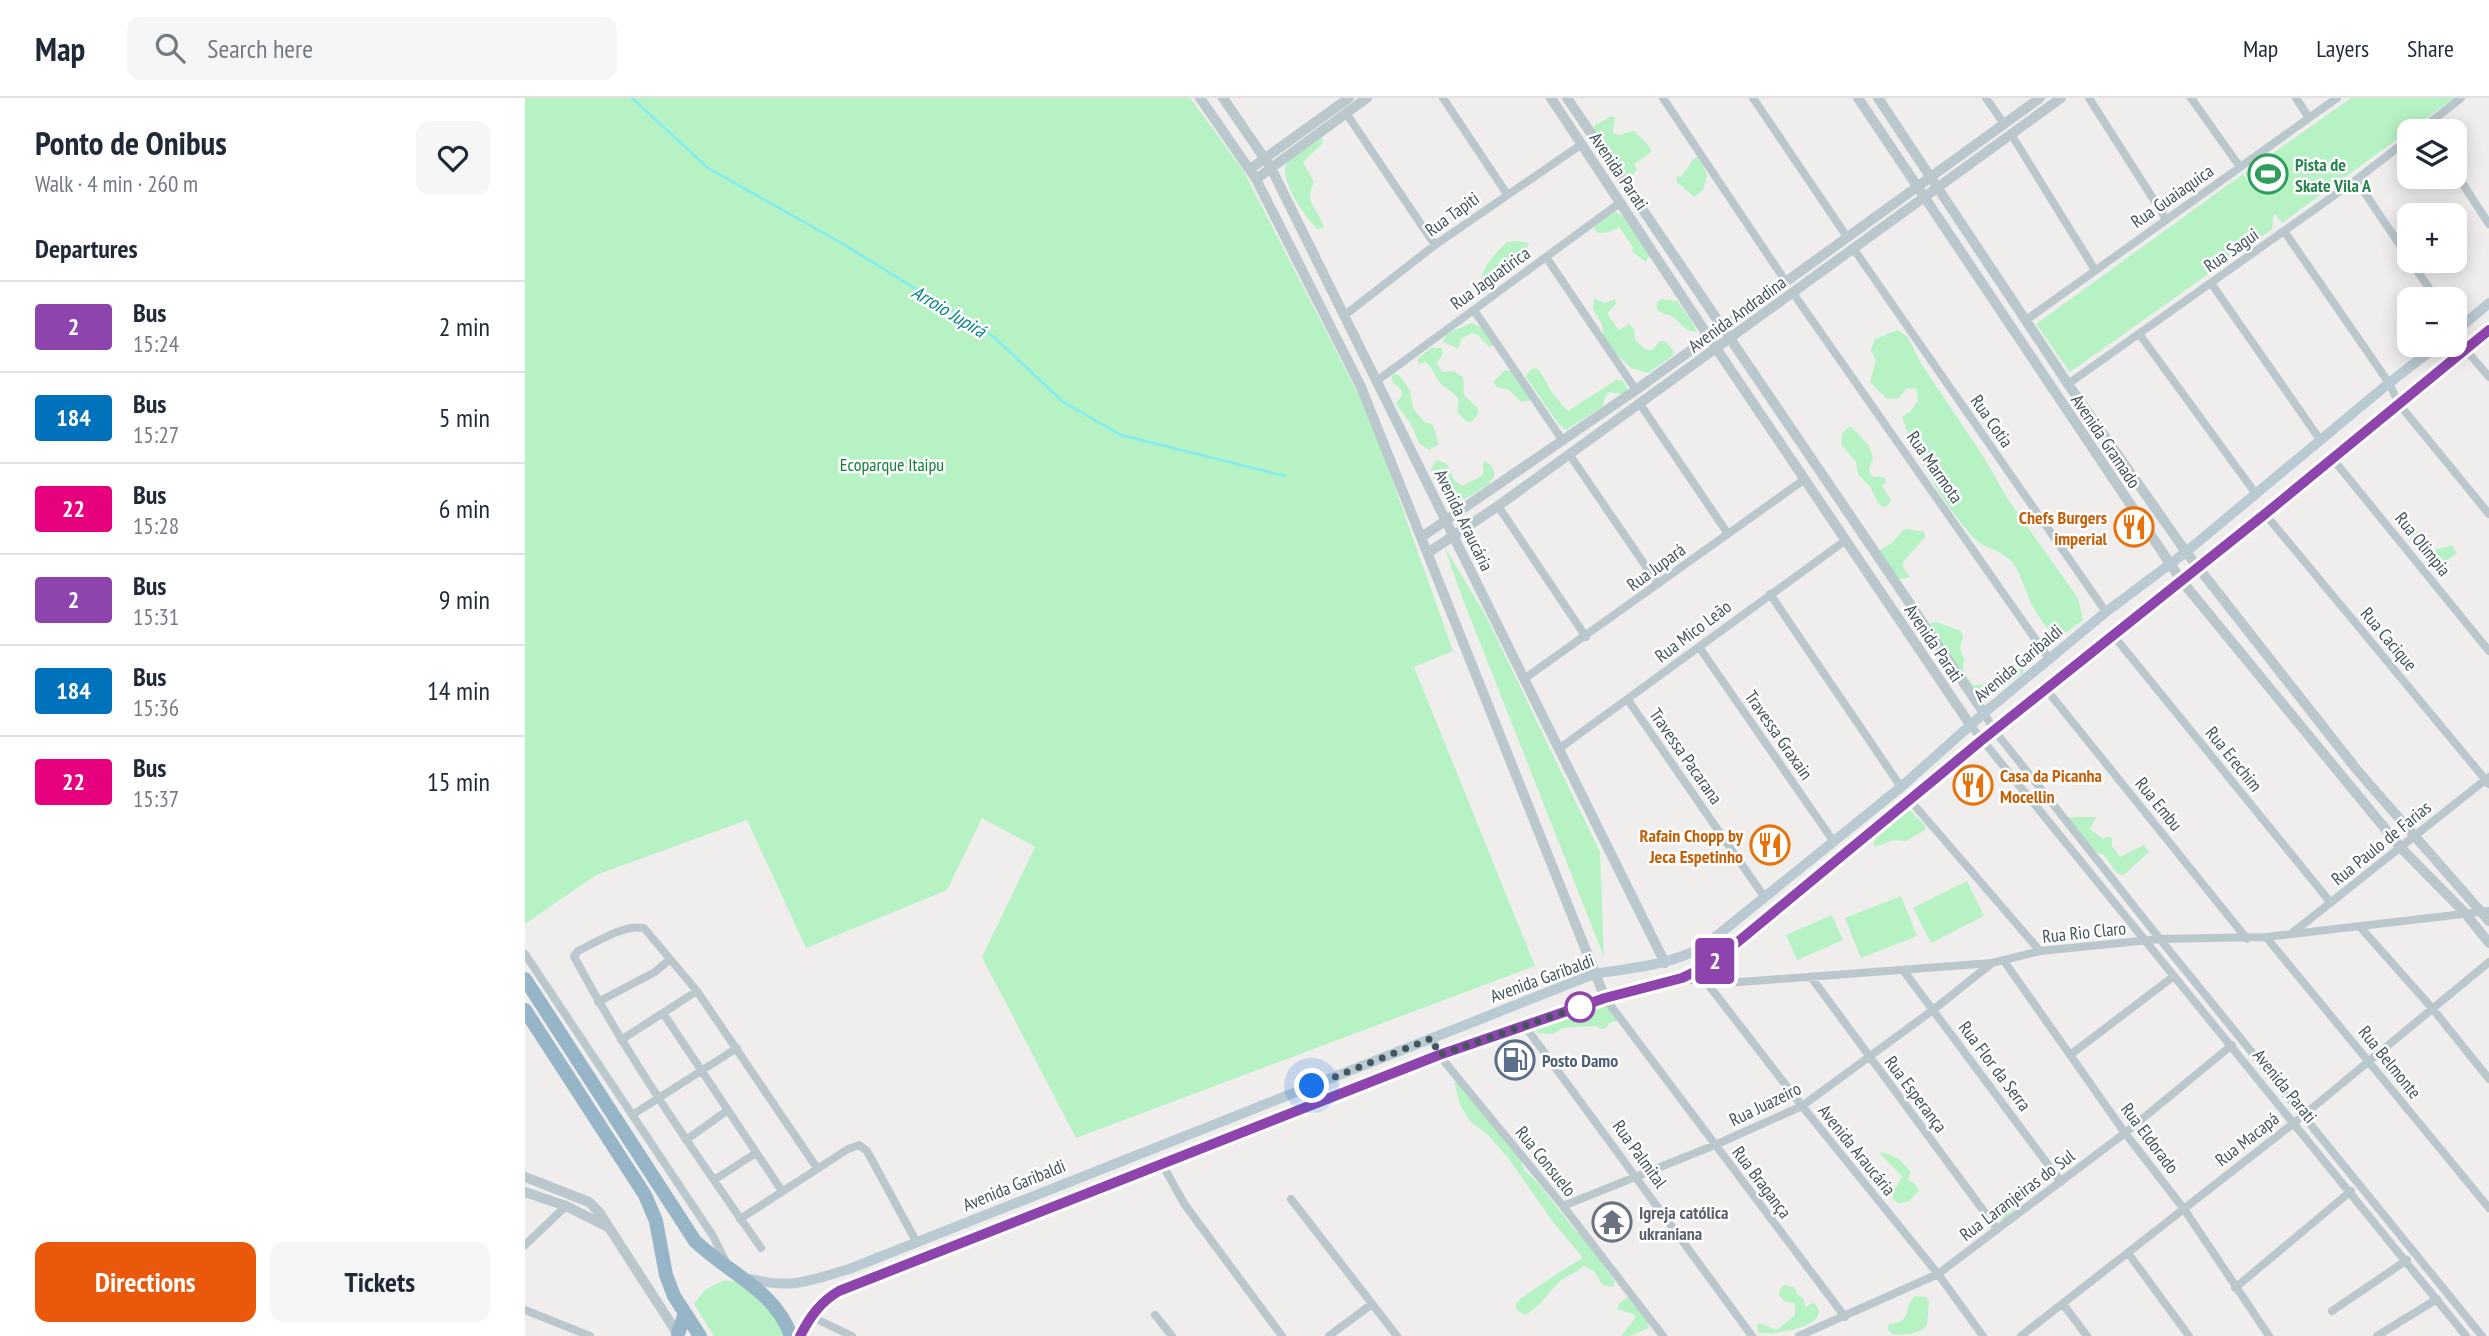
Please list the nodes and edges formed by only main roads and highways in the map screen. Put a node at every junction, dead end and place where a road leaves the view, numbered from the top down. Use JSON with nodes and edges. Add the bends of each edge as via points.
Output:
{"nodes":[{"id":1,"x":2489,"y":303,"type":"edge"},
{"id":2,"x":2467,"y":320,"type":"edge"},
{"id":3,"x":2489,"y":330,"type":"edge"},
{"id":4,"x":2423,"y":357,"type":"edge"},
{"id":5,"x":1722,"y":956,"type":"junction"},
{"id":6,"x":1665,"y":963,"type":"junction"},
{"id":7,"x":525,"y":979,"type":"edge"},
{"id":8,"x":1663,"y":984,"type":"junction"},
{"id":9,"x":1727,"y":984,"type":"road end"},
{"id":10,"x":525,"y":1010,"type":"edge"},
{"id":11,"x":1229,"y":1119,"type":"junction"},
{"id":12,"x":1235,"y":1134,"type":"junction"},
{"id":13,"x":735,"y":1273,"type":"junction"},
{"id":14,"x":685,"y":1313,"type":"junction"},
{"id":15,"x":678,"y":1335,"type":"edge"},
{"id":16,"x":700,"y":1336,"type":"edge"},
{"id":17,"x":791,"y":1336,"type":"edge"},
{"id":18,"x":800,"y":1336,"type":"edge"}],
"edges":[{"from":1,"to":2,"type":"main road"},
{"from":3,"to":5,"type":"main road","name":"Avenida Garibaldi"},
{"from":4,"to":6,"type":"main road","name":"Avenida Garibaldi","via":[[2106,612],[1765,898],[1703,947]]},
{"from":5,"to":8,"type":"main road","name":"Avenida Garibaldi"},
{"from":5,"to":9,"type":"main road"},
{"from":6,"to":8,"type":"main road"},
{"from":6,"to":11,"type":"main road","name":"Avenida Garibaldi","via":[[1594,974]]},
{"from":7,"to":13,"type":"highway","via":[[679,1219],[695,1241]]},
{"from":8,"to":12,"type":"main road","name":"Avenida Garibaldi","via":[[1605,998],[1439,1055]]},
{"from":10,"to":14,"type":"highway","via":[[645,1195],[656,1221],[666,1275]]},
{"from":11,"to":12,"type":"main road"},
{"from":11,"to":13,"type":"main road","name":"Avenida Garibaldi","via":[[852,1268],[800,1284],[772,1285]]},
{"from":12,"to":18,"type":"main road","name":"Avenida Garibaldi","via":[[839,1291],[810,1316]]},
{"from":13,"to":17,"type":"highway","via":[[764,1294]]},
{"from":14,"to":15,"type":"highway"},
{"from":14,"to":16,"type":"highway"}]}
